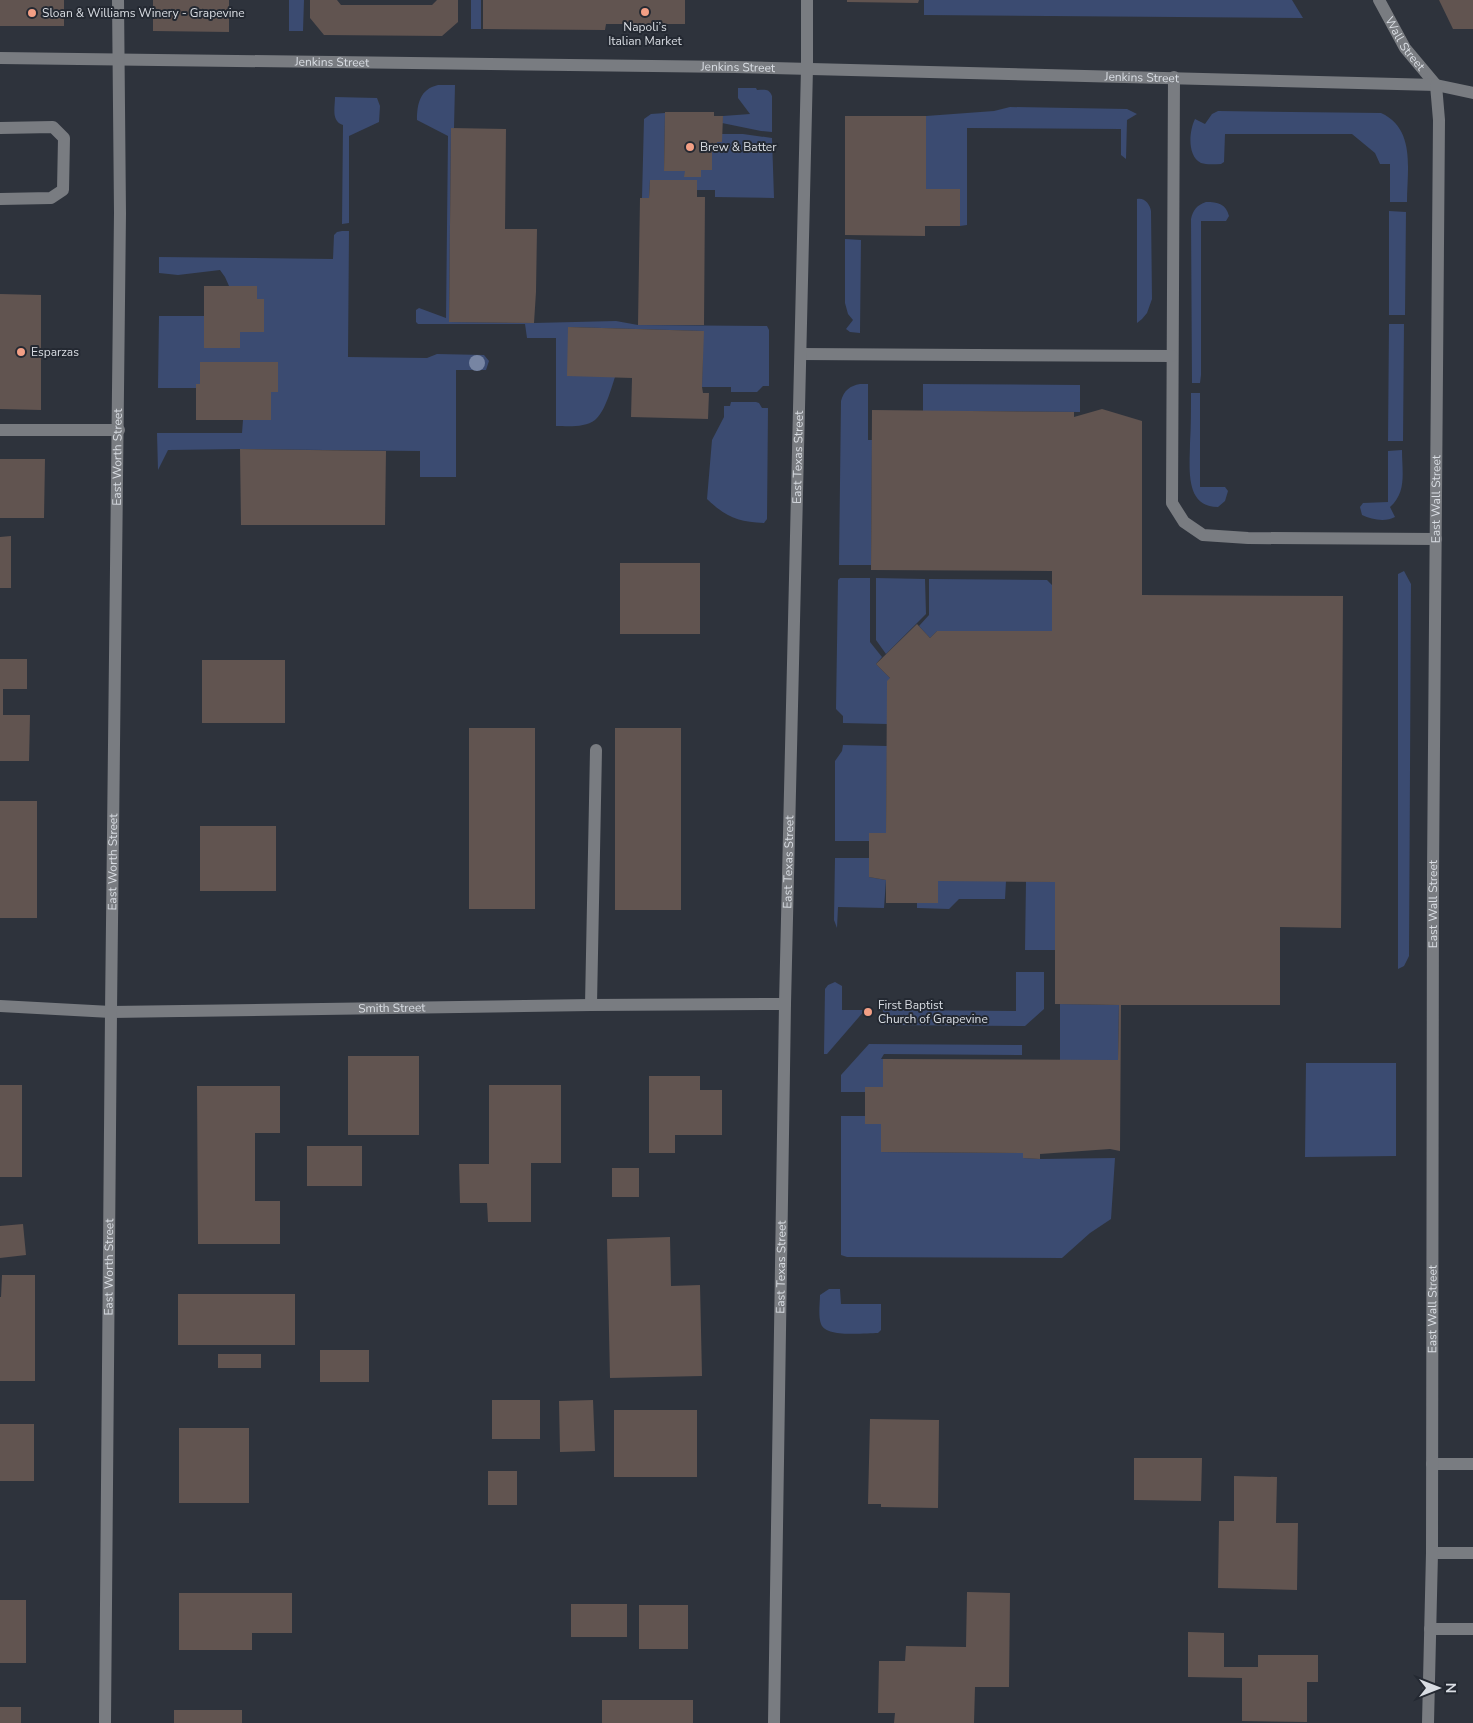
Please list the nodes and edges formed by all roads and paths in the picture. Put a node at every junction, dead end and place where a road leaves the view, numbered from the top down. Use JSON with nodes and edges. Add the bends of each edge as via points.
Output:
{"nodes":[{"id":1,"x":118,"y":0,"type":"edge"},
{"id":2,"x":807,"y":0,"type":"edge"},
{"id":3,"x":1379,"y":0,"type":"edge"},
{"id":4,"x":0,"y":58,"type":"edge"},
{"id":5,"x":119,"y":60,"type":"junction"},
{"id":6,"x":807,"y":68,"type":"junction"},
{"id":7,"x":1174,"y":77,"type":"junction"},
{"id":8,"x":1436,"y":85,"type":"junction"},
{"id":9,"x":1473,"y":93,"type":"edge"},
{"id":10,"x":0,"y":128,"type":"edge"},
{"id":11,"x":0,"y":199,"type":"edge"},
{"id":12,"x":801,"y":354,"type":"junction"},
{"id":13,"x":1172,"y":356,"type":"junction"},
{"id":14,"x":0,"y":430,"type":"edge"},
{"id":15,"x":119,"y":430,"type":"junction"},
{"id":16,"x":1436,"y":539,"type":"junction"},
{"id":17,"x":596,"y":750,"type":"dead end"},
{"id":18,"x":591,"y":1004,"type":"junction"},
{"id":19,"x":785,"y":1004,"type":"junction"},
{"id":20,"x":0,"y":1006,"type":"edge"},
{"id":21,"x":111,"y":1012,"type":"junction"},
{"id":22,"x":1432,"y":1464,"type":"junction"},
{"id":23,"x":1473,"y":1464,"type":"edge"},
{"id":24,"x":1432,"y":1553,"type":"junction"},
{"id":25,"x":1473,"y":1553,"type":"edge"},
{"id":26,"x":1430,"y":1629,"type":"junction"},
{"id":27,"x":1473,"y":1629,"type":"edge"},
{"id":28,"x":105,"y":1723,"type":"edge"},
{"id":29,"x":774,"y":1723,"type":"edge"},
{"id":30,"x":1428,"y":1723,"type":"edge"}],
"edges":[{"from":1,"to":5,"type":"street","name":"East Worth Street"},
{"from":2,"to":6,"type":"street","name":"East Texas Street"},
{"from":3,"to":8,"type":"street","name":"Wall Street","via":[[1406,48]]},
{"from":4,"to":5,"type":"street","name":"Jenkins Street"},
{"from":5,"to":6,"type":"street","name":"Jenkins Street"},
{"from":5,"to":15,"type":"street","name":"East Worth Street"},
{"from":6,"to":7,"type":"street","name":"Jenkins Street"},
{"from":6,"to":12,"type":"street","name":"East Texas Street"},
{"from":7,"to":8,"type":"street","name":"Jenkins Street"},
{"from":7,"to":13,"type":"street"},
{"from":8,"to":9,"type":"street","name":"Jenkins Street"},
{"from":8,"to":16,"type":"street","name":"East Wall Street","via":[[1439,130]]},
{"from":10,"to":11,"type":"street","via":[[53,127],[64,138],[63,190],[51,198]]},
{"from":12,"to":13,"type":"street"},
{"from":12,"to":19,"type":"street","name":"East Texas Street"},
{"from":13,"to":16,"type":"street","via":[[1172,503],[1184,522],[1203,535],[1227,538]]},
{"from":14,"to":15,"type":"street"},
{"from":15,"to":21,"type":"street","name":"East Worth Street"},
{"from":16,"to":22,"type":"street","name":"East Wall Street"},
{"from":17,"to":18,"type":"street"},
{"from":18,"to":19,"type":"street","name":"Smith Street"},
{"from":18,"to":21,"type":"street","name":"Smith Street"},
{"from":19,"to":29,"type":"street","name":"East Texas Street"},
{"from":20,"to":21,"type":"street","name":"Smith Street"},
{"from":21,"to":28,"type":"street","name":"East Worth Street"},
{"from":22,"to":23,"type":"street"},
{"from":22,"to":24,"type":"street","name":"East Wall Street"},
{"from":24,"to":25,"type":"street"},
{"from":24,"to":26,"type":"street","name":"East Wall Street"},
{"from":26,"to":27,"type":"street"},
{"from":26,"to":30,"type":"street","name":"East Wall Street"}]}
